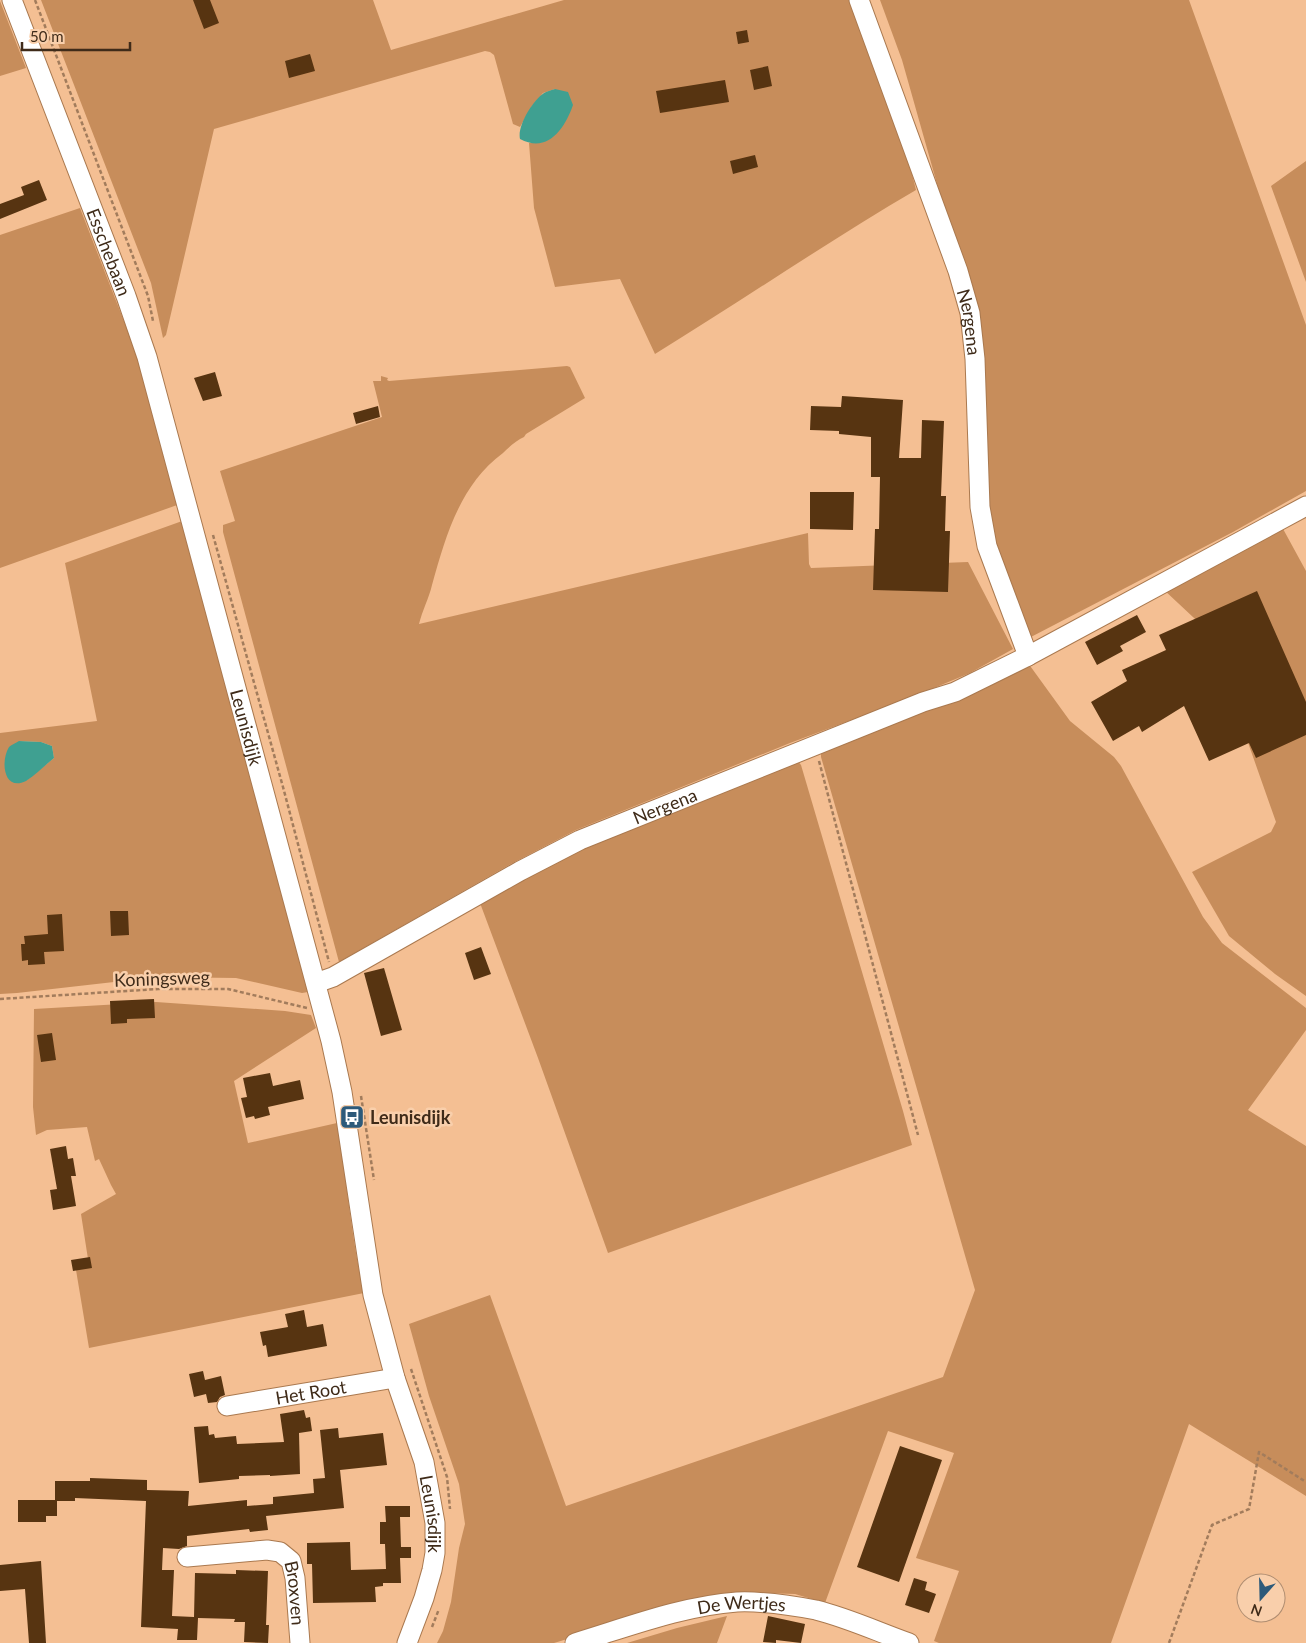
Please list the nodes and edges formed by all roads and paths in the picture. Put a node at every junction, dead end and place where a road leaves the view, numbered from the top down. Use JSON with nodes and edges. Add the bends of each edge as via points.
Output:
{"nodes":[{"id":1,"x":12,"y":0,"type":"edge"},
{"id":2,"x":859,"y":0,"type":"edge"},
{"id":3,"x":1306,"y":506,"type":"edge"},
{"id":4,"x":189,"y":510,"type":"joint"},
{"id":5,"x":1028,"y":656,"type":"junction"},
{"id":6,"x":815,"y":745,"type":"junction"},
{"id":7,"x":316,"y":983,"type":"junction"},
{"id":8,"x":0,"y":999,"type":"edge"},
{"id":9,"x":323,"y":1008,"type":"junction"},
{"id":10,"x":360,"y":1092,"type":"dead end"},
{"id":11,"x":918,"y":1135,"type":"dead end"},
{"id":12,"x":375,"y":1189,"type":"dead end"},
{"id":13,"x":410,"y":1366,"type":"dead end"},
{"id":14,"x":395,"y":1378,"type":"junction"},
{"id":15,"x":227,"y":1406,"type":"dead end"},
{"id":16,"x":1306,"y":1482,"type":"edge"},
{"id":17,"x":450,"y":1510,"type":"dead end"},
{"id":18,"x":187,"y":1557,"type":"dead end"},
{"id":19,"x":439,"y":1608,"type":"dead end"},
{"id":20,"x":430,"y":1632,"type":"dead end"},
{"id":21,"x":300,"y":1643,"type":"edge"},
{"id":22,"x":406,"y":1643,"type":"edge"},
{"id":23,"x":575,"y":1643,"type":"edge"},
{"id":24,"x":909,"y":1643,"type":"edge"},
{"id":25,"x":1169,"y":1643,"type":"edge"}],
"edges":[{"from":1,"to":4,"type":"street","name":"Esschebaan","via":[[126,296],[147,357]]},
{"from":2,"to":5,"type":"street","name":"Nergena","via":[[958,271],[970,313],[983,525],[990,554]]},
{"from":3,"to":5,"type":"street","name":"Nergena"},
{"from":4,"to":7,"type":"street","name":"Leunisdijk"},
{"from":5,"to":6,"type":"street","name":"Nergena","via":[[955,692]]},
{"from":6,"to":7,"type":"street","name":"Nergena","via":[[580,840],[333,977]]},
{"from":6,"to":11,"type":"path"},
{"from":7,"to":9,"type":"street","name":"Leunisdijk"},
{"from":8,"to":9,"type":"path","name":"Koningsweg","via":[[158,989],[228,989],[301,1007]]},
{"from":9,"to":14,"type":"street","name":"Leunisdijk","via":[[342,1092],[373,1296]]},
{"from":10,"to":12,"type":"path"},
{"from":13,"to":17,"type":"path","via":[[444,1468]]},
{"from":14,"to":15,"type":"street","name":"Het Root"},
{"from":14,"to":22,"type":"street","name":"Leunisdijk","via":[[424,1462],[435,1524],[432,1570]]},
{"from":16,"to":25,"type":"path","via":[[1259,1452],[1249,1509],[1212,1525]]},
{"from":18,"to":21,"type":"street","name":"Broxven","via":[[267,1550],[280,1552],[291,1561],[295,1578]]},
{"from":19,"to":20,"type":"path"},
{"from":23,"to":24,"type":"street","name":"De Wertjes","via":[[701,1607],[767,1602],[818,1611]]}]}
